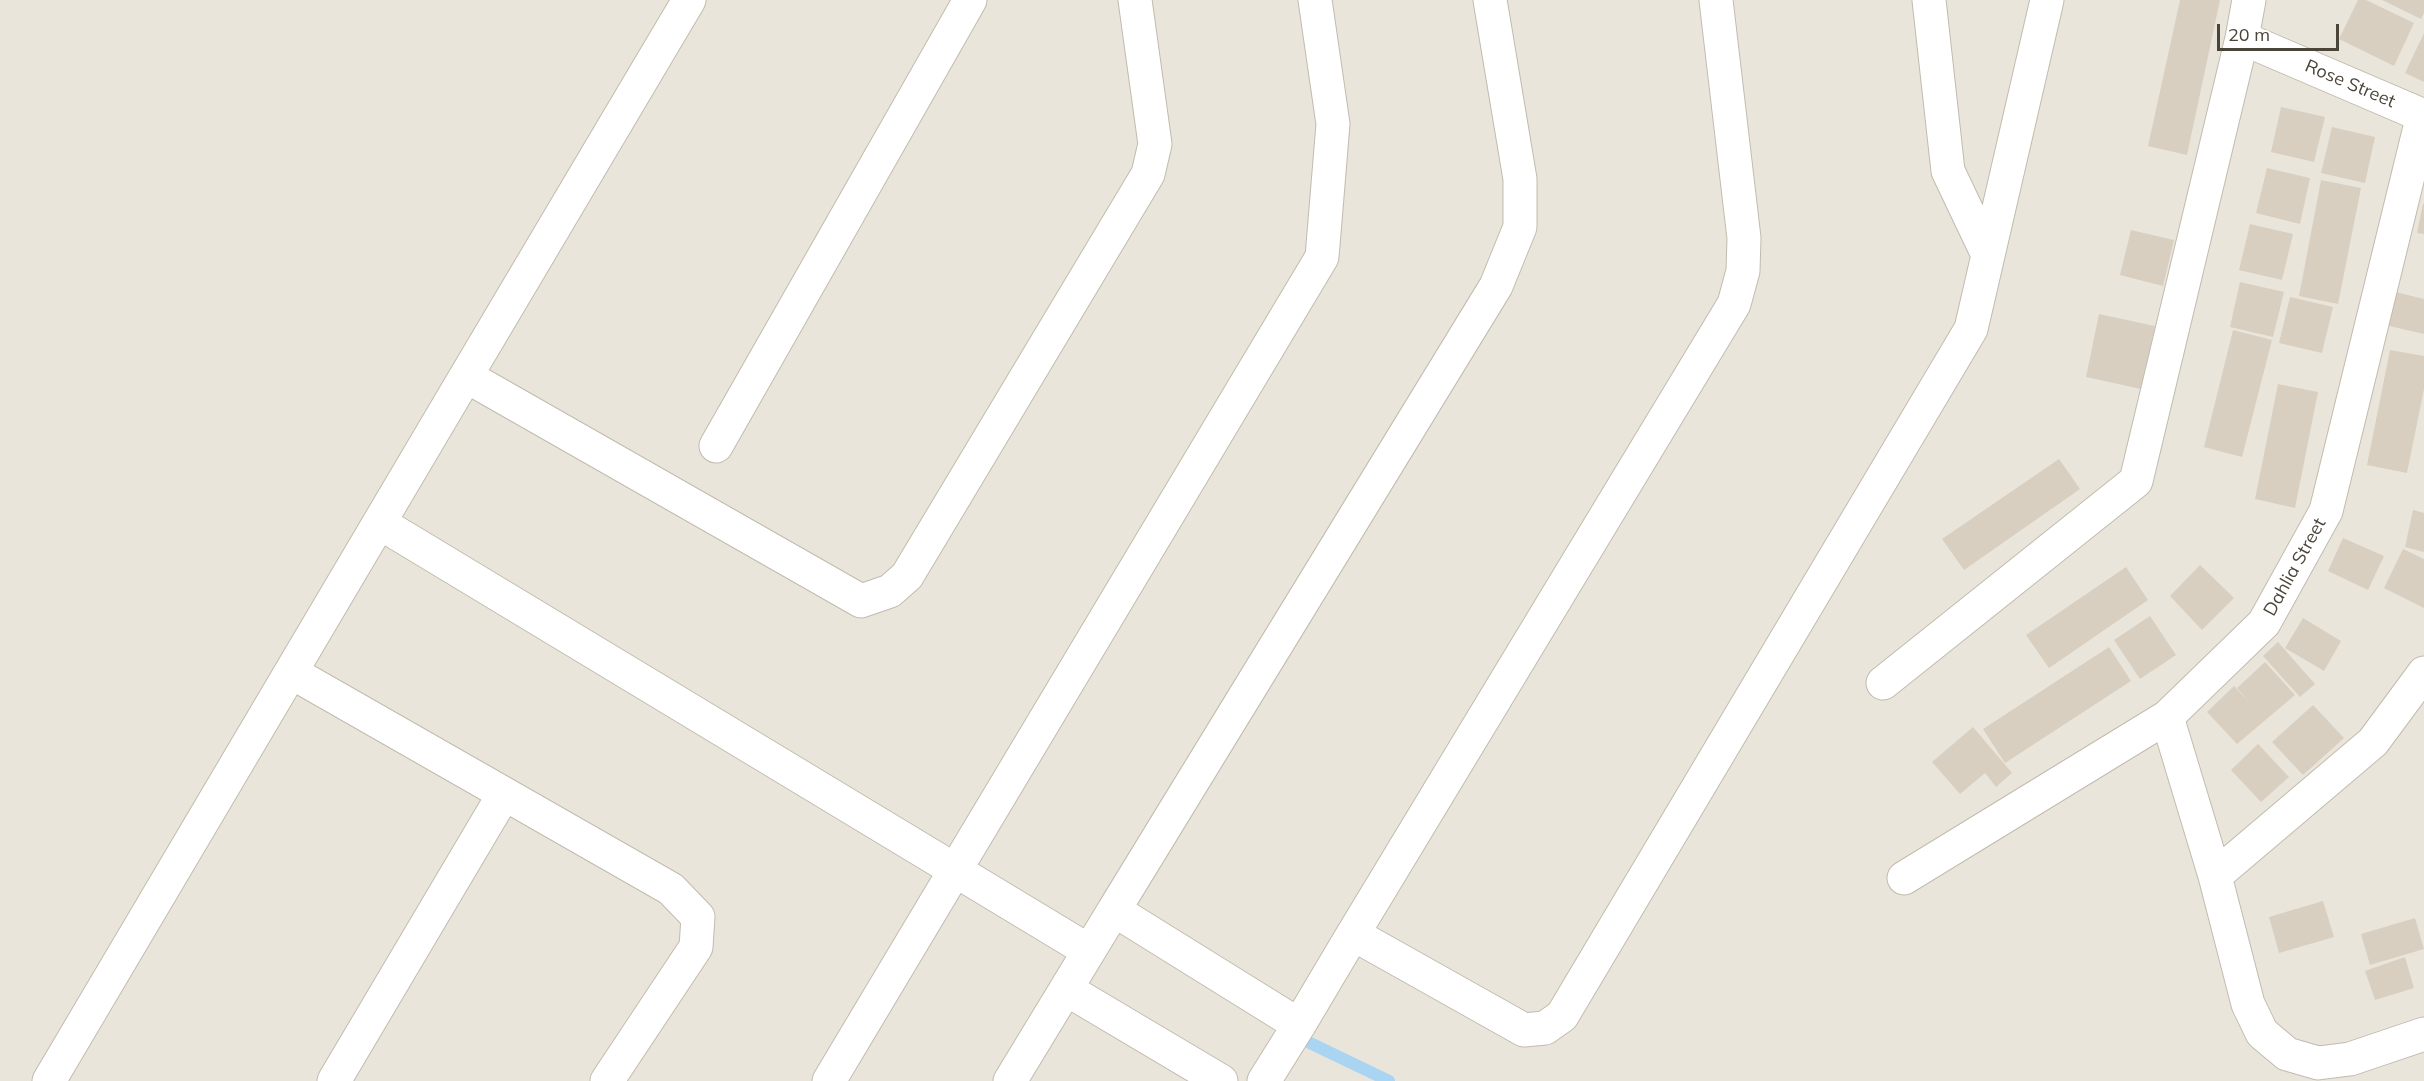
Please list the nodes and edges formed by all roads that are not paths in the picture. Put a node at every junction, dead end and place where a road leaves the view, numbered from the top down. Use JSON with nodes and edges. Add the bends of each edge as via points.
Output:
{"nodes":[{"id":1,"x":688,"y":0,"type":"edge"},
{"id":2,"x":970,"y":0,"type":"edge"},
{"id":3,"x":1135,"y":0,"type":"edge"},
{"id":4,"x":1315,"y":0,"type":"edge"},
{"id":5,"x":1490,"y":0,"type":"edge"},
{"id":6,"x":1716,"y":0,"type":"edge"},
{"id":7,"x":1929,"y":0,"type":"edge"},
{"id":8,"x":2048,"y":0,"type":"edge"},
{"id":9,"x":2248,"y":0,"type":"edge"},
{"id":10,"x":2242,"y":38,"type":"junction"},
{"id":11,"x":2424,"y":116,"type":"edge"},
{"id":12,"x":1987,"y":253,"type":"junction"},
{"id":13,"x":466,"y":376,"type":"junction"},
{"id":14,"x":716,"y":446,"type":"dead end"},
{"id":15,"x":380,"y":523,"type":"junction"},
{"id":16,"x":291,"y":672,"type":"junction"},
{"id":17,"x":2424,"y":673,"type":"edge"},
{"id":18,"x":1883,"y":682,"type":"dead end"},
{"id":19,"x":2167,"y":717,"type":"junction"},
{"id":20,"x":504,"y":794,"type":"junction"},
{"id":21,"x":955,"y":870,"type":"junction"},
{"id":22,"x":2215,"y":876,"type":"junction"},
{"id":23,"x":1904,"y":878,"type":"dead end"},
{"id":24,"x":1114,"y":910,"type":"junction"},
{"id":25,"x":1353,"y":934,"type":"junction"},
{"id":26,"x":1089,"y":951,"type":"junction"},
{"id":27,"x":1066,"y":989,"type":"junction"},
{"id":28,"x":1299,"y":1025,"type":"junction"},
{"id":29,"x":2424,"y":1034,"type":"edge"},
{"id":30,"x":49,"y":1081,"type":"edge"},
{"id":31,"x":334,"y":1081,"type":"edge"},
{"id":32,"x":607,"y":1081,"type":"edge"},
{"id":33,"x":829,"y":1081,"type":"edge"},
{"id":34,"x":1010,"y":1081,"type":"edge"},
{"id":35,"x":1221,"y":1081,"type":"edge"},
{"id":36,"x":1264,"y":1081,"type":"edge"}],
"edges":[{"from":1,"to":13,"type":"street"},
{"from":2,"to":14,"type":"street"},
{"from":3,"to":13,"type":"street","via":[[1155,144],[1148,174],[907,576],[890,591],[861,601]]},
{"from":4,"to":21,"type":"street","via":[[1333,124],[1322,257]]},
{"from":5,"to":24,"type":"street","via":[[1520,179],[1520,227],[1496,286]]},
{"from":6,"to":25,"type":"street","via":[[1744,238],[1743,271],[1734,304]]},
{"from":7,"to":12,"type":"street","via":[[1948,171]]},
{"from":8,"to":12,"type":"street"},
{"from":9,"to":10,"type":"street"},
{"from":10,"to":11,"type":"street","name":"Rose Street"},
{"from":10,"to":18,"type":"street","via":[[2136,482]]},
{"from":11,"to":19,"type":"street","name":"Dahlia Street","via":[[2326,511],[2264,623]]},
{"from":12,"to":25,"type":"street","via":[[1971,329],[1562,1016],[1545,1028],[1524,1030]]},
{"from":13,"to":15,"type":"street"},
{"from":15,"to":16,"type":"street"},
{"from":15,"to":21,"type":"street"},
{"from":16,"to":20,"type":"street"},
{"from":16,"to":30,"type":"street"},
{"from":17,"to":22,"type":"street","via":[[2373,742]]},
{"from":19,"to":22,"type":"street"},
{"from":19,"to":23,"type":"street","name":"Dahlia Street"},
{"from":20,"to":31,"type":"street"},
{"from":20,"to":32,"type":"street","via":[[670,889],[698,917],[696,947]]},
{"from":21,"to":26,"type":"street"},
{"from":21,"to":33,"type":"street"},
{"from":22,"to":29,"type":"street","via":[[2248,1004],[2262,1033],[2286,1053],[2318,1063],[2350,1059]]},
{"from":24,"to":26,"type":"street"},
{"from":24,"to":28,"type":"street"},
{"from":25,"to":28,"type":"street"},
{"from":26,"to":27,"type":"street"},
{"from":27,"to":34,"type":"street"},
{"from":27,"to":35,"type":"street"},
{"from":28,"to":36,"type":"street"}]}
